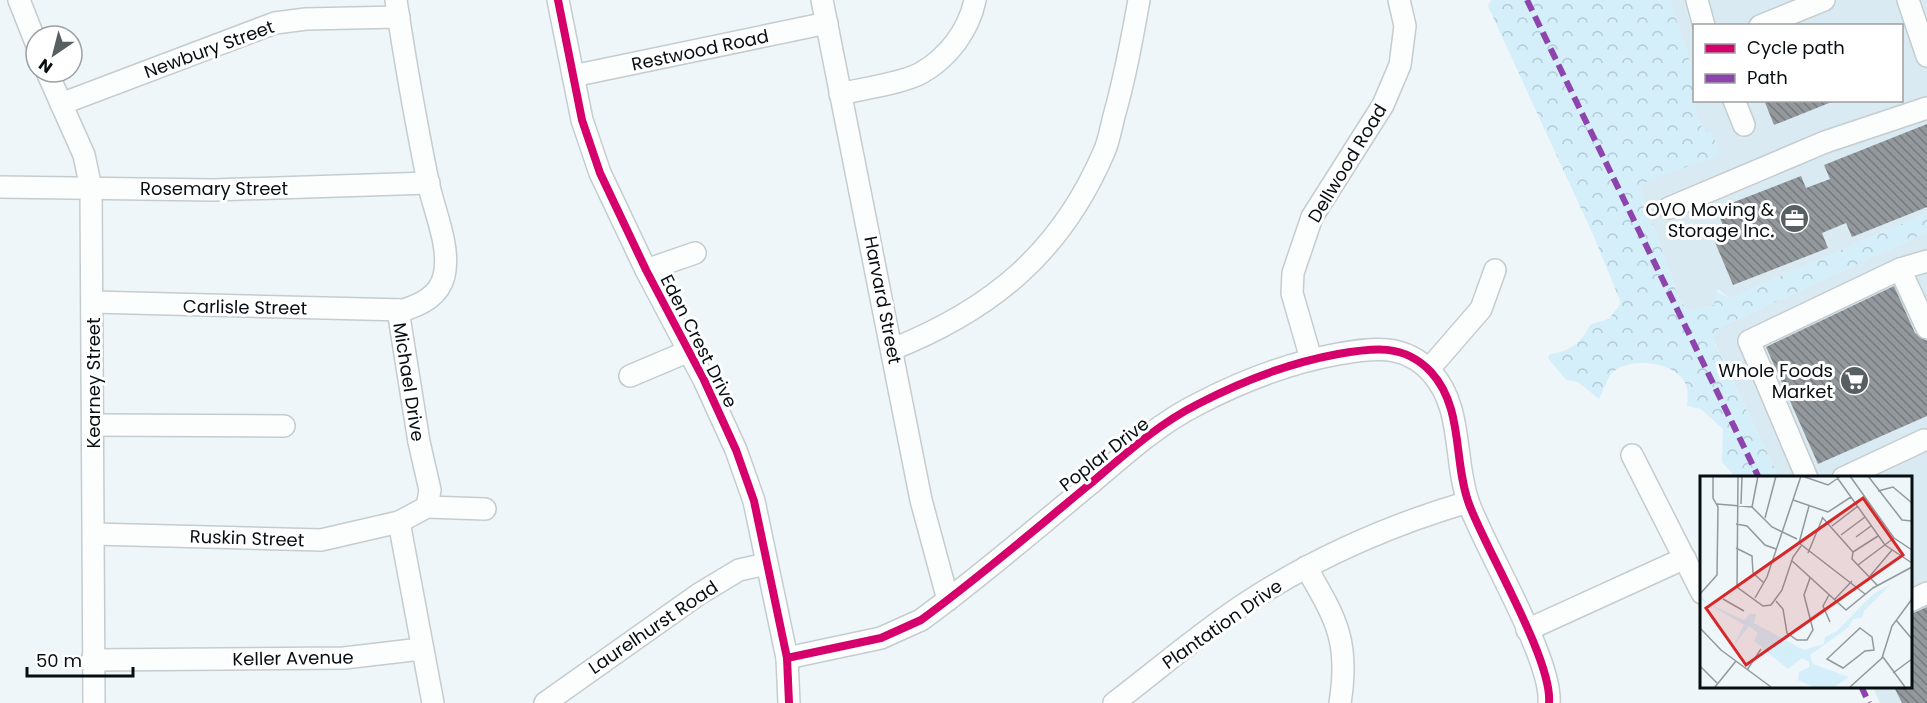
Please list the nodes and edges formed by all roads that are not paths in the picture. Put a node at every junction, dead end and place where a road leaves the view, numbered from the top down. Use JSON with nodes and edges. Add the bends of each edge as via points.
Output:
{"nodes":[{"id":1,"x":20,"y":0,"type":"edge"},
{"id":2,"x":558,"y":0,"type":"edge"},
{"id":3,"x":822,"y":0,"type":"edge"},
{"id":4,"x":975,"y":0,"type":"edge"},
{"id":5,"x":1139,"y":0,"type":"edge"},
{"id":6,"x":1399,"y":0,"type":"edge"},
{"id":7,"x":1697,"y":0,"type":"edge"},
{"id":8,"x":1824,"y":0,"type":"edge"},
{"id":9,"x":1908,"y":0,"type":"edge"},
{"id":10,"x":1787,"y":7,"type":"edge"},
{"id":11,"x":398,"y":9,"type":"edge"},
{"id":12,"x":827,"y":23,"type":"junction"},
{"id":13,"x":29,"y":24,"type":"edge"},
{"id":14,"x":1703,"y":24,"type":"edge"},
{"id":15,"x":1763,"y":24,"type":"edge"},
{"id":16,"x":1927,"y":56,"type":"edge"},
{"id":17,"x":573,"y":76,"type":"junction"},
{"id":18,"x":53,"y":84,"type":"edge"},
{"id":19,"x":840,"y":94,"type":"junction"},
{"id":20,"x":1735,"y":102,"type":"edge"},
{"id":21,"x":61,"y":104,"type":"junction"},
{"id":22,"x":1927,"y":108,"type":"edge"},
{"id":23,"x":1744,"y":125,"type":"dead end"},
{"id":24,"x":429,"y":183,"type":"junction"},
{"id":25,"x":0,"y":187,"type":"edge"},
{"id":26,"x":91,"y":188,"type":"junction"},
{"id":27,"x":1669,"y":208,"type":"dead end"},
{"id":28,"x":695,"y":253,"type":"dead end"},
{"id":29,"x":1927,"y":261,"type":"edge"},
{"id":30,"x":1900,"y":269,"type":"junction"},
{"id":31,"x":646,"y":270,"type":"junction"},
{"id":32,"x":1495,"y":270,"type":"dead end"},
{"id":33,"x":93,"y":302,"type":"junction"},
{"id":34,"x":398,"y":310,"type":"junction"},
{"id":35,"x":1927,"y":328,"type":"edge"},
{"id":36,"x":893,"y":349,"type":"junction"},
{"id":37,"x":689,"y":351,"type":"junction"},
{"id":38,"x":1311,"y":359,"type":"junction"},
{"id":39,"x":1429,"y":369,"type":"junction"},
{"id":40,"x":630,"y":376,"type":"dead end"},
{"id":41,"x":93,"y":425,"type":"junction"},
{"id":42,"x":284,"y":426,"type":"dead end"},
{"id":43,"x":1926,"y":441,"type":"edge"},
{"id":44,"x":1632,"y":455,"type":"dead end"},
{"id":45,"x":1806,"y":476,"type":"edge"},
{"id":46,"x":1848,"y":476,"type":"edge"},
{"id":47,"x":1468,"y":502,"type":"junction"},
{"id":48,"x":427,"y":507,"type":"junction"},
{"id":49,"x":485,"y":509,"type":"dead end"},
{"id":50,"x":399,"y":522,"type":"junction"},
{"id":51,"x":94,"y":534,"type":"junction"},
{"id":52,"x":1685,"y":558,"type":"junction"},
{"id":53,"x":766,"y":564,"type":"junction"},
{"id":54,"x":1306,"y":567,"type":"junction"},
{"id":55,"x":1700,"y":589,"type":"edge"},
{"id":56,"x":1927,"y":593,"type":"edge"},
{"id":57,"x":948,"y":600,"type":"junction"},
{"id":58,"x":1912,"y":600,"type":"edge"},
{"id":59,"x":1527,"y":630,"type":"junction"},
{"id":60,"x":421,"y":649,"type":"junction"},
{"id":61,"x":787,"y":658,"type":"junction"},
{"id":62,"x":92,"y":660,"type":"junction"},
{"id":63,"x":94,"y":703,"type":"edge"},
{"id":64,"x":433,"y":703,"type":"edge"},
{"id":65,"x":545,"y":703,"type":"edge"},
{"id":66,"x":789,"y":703,"type":"edge"},
{"id":67,"x":1114,"y":703,"type":"edge"},
{"id":68,"x":1340,"y":703,"type":"edge"},
{"id":69,"x":1549,"y":703,"type":"edge"}],
"edges":[{"from":1,"to":13,"type":"street"},
{"from":2,"to":17,"type":"street","name":"Eden Crest Drive"},
{"from":3,"to":12,"type":"street","name":"Harvard Street"},
{"from":4,"to":19,"type":"street","via":[[958,41],[920,74]]},
{"from":5,"to":36,"type":"street","via":[[1127,70],[1105,151],[1050,243],[1014,280],[979,307]]},
{"from":6,"to":38,"type":"street","name":"Dellwood Road","via":[[1405,26],[1400,65],[1383,105],[1312,217],[1293,273],[1292,293]]},
{"from":7,"to":14,"type":"street"},
{"from":8,"to":10,"type":"street"},
{"from":9,"to":16,"type":"street"},
{"from":10,"to":15,"type":"street"},
{"from":11,"to":21,"type":"street","name":"Newbury Street","via":[[275,23]]},
{"from":11,"to":24,"type":"street","name":"Michael Drive"},
{"from":12,"to":17,"type":"street","name":"Restwood Road"},
{"from":12,"to":19,"type":"street","name":"Harvard Street"},
{"from":17,"to":31,"type":"street","name":"Eden Crest Drive","via":[[582,120],[600,173]]},
{"from":18,"to":21,"type":"street","name":"Kearney Street"},
{"from":19,"to":36,"type":"street","name":"Harvard Street"},
{"from":20,"to":23,"type":"street"},
{"from":21,"to":26,"type":"street","name":"Kearney Street","via":[[84,155]]},
{"from":22,"to":27,"type":"street","via":[[1824,142]]},
{"from":24,"to":26,"type":"street","name":"Rosemary Street","via":[[213,190]]},
{"from":24,"to":34,"type":"street","name":"Michael Drive","via":[[447,261],[443,279],[423,304]]},
{"from":25,"to":26,"type":"street","name":"Rosemary Street"},
{"from":26,"to":33,"type":"street","name":"Kearney Street"},
{"from":28,"to":31,"type":"street"},
{"from":29,"to":30,"type":"street"},
{"from":30,"to":35,"type":"street"},
{"from":30,"to":45,"type":"street","via":[[1749,341]]},
{"from":31,"to":37,"type":"street","name":"Eden Crest Drive"},
{"from":32,"to":39,"type":"street","via":[[1481,309]]},
{"from":33,"to":34,"type":"street","name":"Carlisle Street"},
{"from":33,"to":41,"type":"street","name":"Kearney Street"},
{"from":34,"to":48,"type":"street","name":"Michael Drive","via":[[418,442],[430,490]]},
{"from":36,"to":57,"type":"street","name":"Harvard Street","via":[[921,500]]},
{"from":37,"to":40,"type":"street"},
{"from":37,"to":53,"type":"street","name":"Eden Crest Drive","via":[[740,460],[754,501]]},
{"from":38,"to":39,"type":"street","name":"Poplar Drive","via":[[1377,347],[1408,355]]},
{"from":38,"to":57,"type":"street","name":"Poplar Drive","via":[[1249,380],[1196,405],[1139,442]]},
{"from":39,"to":47,"type":"street","name":"Poplar Drive","via":[[1443,385],[1452,412]]},
{"from":41,"to":42,"type":"street"},
{"from":41,"to":51,"type":"street","name":"Kearney Street"},
{"from":43,"to":46,"type":"street"},
{"from":44,"to":52,"type":"street"},
{"from":47,"to":54,"type":"street","name":"Plantation Drive","via":[[1361,540]]},
{"from":47,"to":59,"type":"street","name":"Poplar Drive"},
{"from":48,"to":49,"type":"street"},
{"from":48,"to":50,"type":"street"},
{"from":50,"to":51,"type":"street","name":"Ruskin Street","via":[[321,540]]},
{"from":50,"to":60,"type":"street"},
{"from":51,"to":62,"type":"street","name":"Kearney Street"},
{"from":52,"to":55,"type":"street"},
{"from":52,"to":59,"type":"street"},
{"from":53,"to":61,"type":"street","name":"Eden Crest Drive"},
{"from":53,"to":65,"type":"street","name":"Laurelhurst Road","via":[[739,570],[699,594]]},
{"from":54,"to":67,"type":"street","name":"Plantation Drive","via":[[1246,602]]},
{"from":54,"to":68,"type":"street","via":[[1339,629],[1346,670]]},
{"from":56,"to":58,"type":"street"},
{"from":57,"to":61,"type":"street","name":"Poplar Drive","via":[[921,620],[880,638]]},
{"from":59,"to":69,"type":"street","name":"Poplar Drive","via":[[1550,690]]},
{"from":60,"to":62,"type":"street","name":"Keller Avenue","via":[[344,658]]},
{"from":60,"to":64,"type":"street"},
{"from":61,"to":66,"type":"street","name":"Eden Crest Drive"},
{"from":62,"to":63,"type":"street","name":"Kearney Street"}]}
